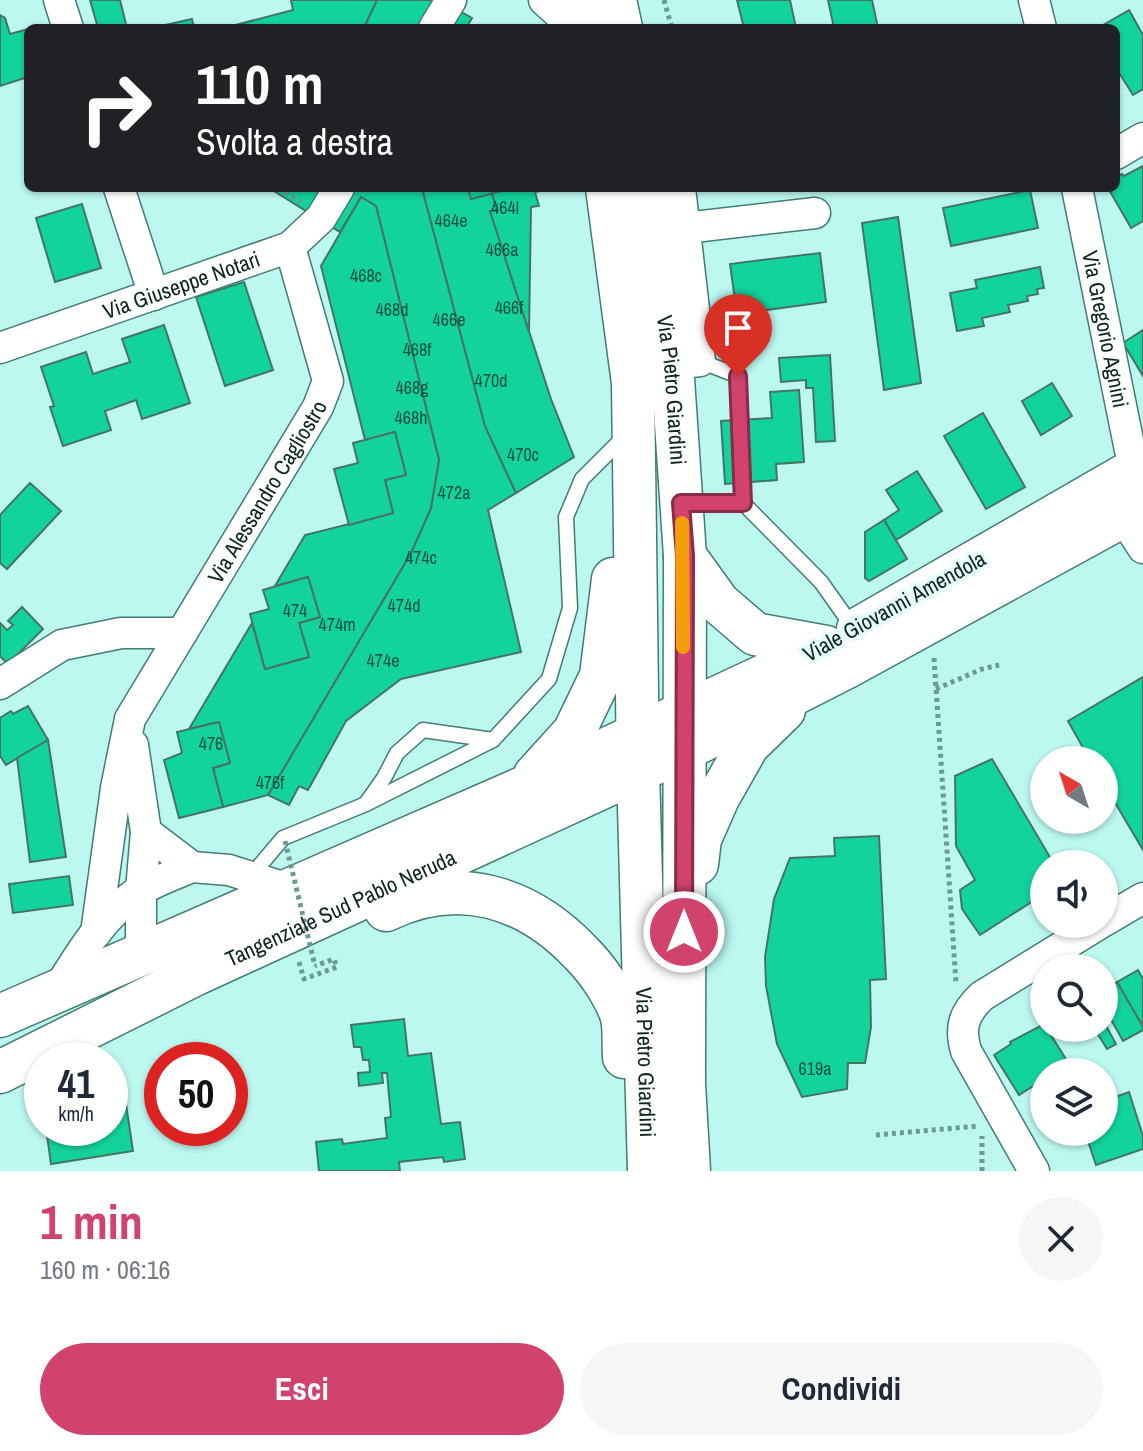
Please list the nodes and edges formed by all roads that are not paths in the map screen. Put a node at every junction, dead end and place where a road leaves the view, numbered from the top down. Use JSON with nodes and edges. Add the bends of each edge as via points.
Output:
{"nodes":[{"id":1,"x":59,"y":0,"type":"edge"},
{"id":2,"x":451,"y":0,"type":"edge"},
{"id":3,"x":544,"y":0,"type":"edge"},
{"id":4,"x":573,"y":0,"type":"edge"},
{"id":5,"x":615,"y":0,"type":"edge"},
{"id":6,"x":1034,"y":0,"type":"edge"},
{"id":7,"x":67,"y":24,"type":"edge"},
{"id":8,"x":436,"y":24,"type":"edge"},
{"id":9,"x":573,"y":24,"type":"edge"},
{"id":10,"x":577,"y":24,"type":"edge"},
{"id":11,"x":620,"y":24,"type":"edge"},
{"id":12,"x":1040,"y":24,"type":"edge"},
{"id":13,"x":1143,"y":138,"type":"edge"},
{"id":14,"x":1120,"y":152,"type":"edge"},
{"id":15,"x":120,"y":192,"type":"edge"},
{"id":16,"x":337,"y":192,"type":"edge"},
{"id":17,"x":608,"y":192,"type":"edge"},
{"id":18,"x":646,"y":192,"type":"edge"},
{"id":19,"x":680,"y":192,"type":"edge"},
{"id":20,"x":1078,"y":192,"type":"edge"},
{"id":21,"x":815,"y":213,"type":"dead end"},
{"id":22,"x":685,"y":228,"type":"junction"},
{"id":23,"x":290,"y":247,"type":"junction"},
{"id":24,"x":154,"y":295,"type":"junction"},
{"id":25,"x":0,"y":348,"type":"edge"},
{"id":26,"x":686,"y":363,"type":"junction"},
{"id":27,"x":633,"y":383,"type":"junction"},
{"id":28,"x":622,"y":439,"type":"junction"},
{"id":29,"x":1137,"y":501,"type":"edge"},
{"id":30,"x":681,"y":503,"type":"junction"},
{"id":31,"x":743,"y":503,"type":"junction"},
{"id":32,"x":685,"y":556,"type":"junction"},
{"id":33,"x":182,"y":633,"type":"junction"},
{"id":34,"x":832,"y":653,"type":"junction"},
{"id":35,"x":0,"y":684,"type":"edge"},
{"id":36,"x":130,"y":719,"type":"junction"},
{"id":37,"x":683,"y":732,"type":"junction"},
{"id":38,"x":493,"y":740,"type":"junction"},
{"id":39,"x":638,"y":753,"type":"junction"},
{"id":40,"x":525,"y":787,"type":"junction"},
{"id":41,"x":366,"y":804,"type":"junction"},
{"id":42,"x":146,"y":832,"type":"junction"},
{"id":43,"x":192,"y":867,"type":"junction"},
{"id":44,"x":251,"y":876,"type":"junction"},
{"id":45,"x":141,"y":890,"type":"junction"},
{"id":46,"x":292,"y":890,"type":"junction"},
{"id":47,"x":1143,"y":898,"type":"edge"},
{"id":48,"x":1118,"y":913,"type":"edge"},
{"id":49,"x":96,"y":933,"type":"junction"},
{"id":50,"x":1076,"y":938,"type":"edge"},
{"id":51,"x":141,"y":955,"type":"junction"},
{"id":52,"x":196,"y":974,"type":"junction"},
{"id":53,"x":57,"y":991,"type":"junction"},
{"id":54,"x":0,"y":1016,"type":"edge"},
{"id":55,"x":0,"y":1052,"type":"edge"},
{"id":56,"x":0,"y":1072,"type":"edge"},
{"id":57,"x":684,"y":1084,"type":"junction"},
{"id":58,"x":630,"y":1171,"type":"edge"},
{"id":59,"x":649,"y":1171,"type":"edge"},
{"id":60,"x":689,"y":1171,"type":"edge"},
{"id":61,"x":1034,"y":1171,"type":"edge"}],
"edges":[{"from":1,"to":7,"type":"street"},
{"from":2,"to":8,"type":"street"},
{"from":3,"to":9,"type":"street"},
{"from":4,"to":10,"type":"main road"},
{"from":5,"to":11,"type":"main road"},
{"from":6,"to":12,"type":"street"},
{"from":13,"to":14,"type":"street"},
{"from":15,"to":24,"type":"street"},
{"from":16,"to":23,"type":"street","name":"Via Giuseppe Notari","via":[[321,218]]},
{"from":17,"to":27,"type":"main road","name":"Via Pietro Giardini"},
{"from":18,"to":26,"type":"main road","name":"Via Pietro Giardini"},
{"from":19,"to":22,"type":"street"},
{"from":20,"to":29,"type":"street","name":"Via Gregorio Agnini"},
{"from":21,"to":22,"type":"street"},
{"from":22,"to":26,"type":"street"},
{"from":23,"to":24,"type":"street","name":"Via Giuseppe Notari"},
{"from":23,"to":33,"type":"street","name":"Via Alessandro Cagliostro","via":[[328,381],[318,407]]},
{"from":24,"to":25,"type":"street","name":"Via Giuseppe Notari"},
{"from":26,"to":30,"type":"main road","name":"Via Pietro Giardini"},
{"from":26,"to":31,"type":"lane","via":[[738,376]]},
{"from":27,"to":28,"type":"main road"},
{"from":27,"to":39,"type":"main road","name":"Via Pietro Giardini"},
{"from":28,"to":38,"type":"lane","via":[[582,479],[566,517],[570,608],[549,679]]},
{"from":28,"to":40,"type":"main road","via":[[601,676],[574,732]]},
{"from":29,"to":34,"type":"main road","name":"Viale Giovanni Amendola"},
{"from":29,"to":34,"type":"main road","name":"Viale Giovanni Amendola"},
{"from":30,"to":31,"type":"lane"},
{"from":30,"to":32,"type":"main road","name":"Via Pietro Giardini"},
{"from":31,"to":34,"type":"lane","via":[[821,582]]},
{"from":32,"to":34,"type":"main road","via":[[719,603],[755,634]]},
{"from":32,"to":37,"type":"main road","name":"Via Pietro Giardini"},
{"from":33,"to":35,"type":"street","via":[[121,633],[62,645]]},
{"from":33,"to":36,"type":"street","name":"Via Alessandro Cagliostro"},
{"from":34,"to":37,"type":"main road","name":"Viale Giovanni Amendola"},
{"from":34,"to":57,"type":"main road","via":[[748,745],[700,839],[691,913],[696,999]]},
{"from":36,"to":42,"type":"street"},
{"from":36,"to":49,"type":"street","name":"Via Alessandro Cagliostro"},
{"from":37,"to":39,"type":"main road","name":"Tangenziale Sud Pablo Neruda"},
{"from":37,"to":57,"type":"main road","name":"Via Pietro Giardini"},
{"from":38,"to":41,"type":"lane"},
{"from":38,"to":41,"type":"lane","via":[[423,730],[397,753]]},
{"from":39,"to":40,"type":"main road","name":"Tangenziale Sud Pablo Neruda"},
{"from":39,"to":52,"type":"main road","name":"Tangenziale Sud Pablo Neruda"},
{"from":39,"to":59,"type":"main road","name":"Via Pietro Giardini"},
{"from":40,"to":46,"type":"main road","name":"Tangenziale Sud Pablo Neruda"},
{"from":41,"to":44,"type":"lane","via":[[283,838]]},
{"from":42,"to":43,"type":"street"},
{"from":42,"to":45,"type":"street"},
{"from":43,"to":44,"type":"street"},
{"from":43,"to":45,"type":"street","name":"Via Alessandro Cagliostro"},
{"from":44,"to":46,"type":"street"},
{"from":45,"to":49,"type":"street","name":"Via Alessandro Cagliostro"},
{"from":45,"to":51,"type":"street"},
{"from":46,"to":51,"type":"main road","name":"Tangenziale Sud Pablo Neruda"},
{"from":47,"to":48,"type":"street"},
{"from":49,"to":53,"type":"street","name":"Via Alessandro Cagliostro"},
{"from":50,"to":61,"type":"street","via":[[982,996],[962,1023],[966,1051]]},
{"from":51,"to":53,"type":"main road","name":"Tangenziale Sud Pablo Neruda"},
{"from":51,"to":55,"type":"main road","via":[[126,987],[109,999]]},
{"from":52,"to":56,"type":"main road","name":"Tangenziale Sud Pablo Neruda"},
{"from":52,"to":58,"type":"main road","via":[[217,985],[306,960],[407,900],[433,894],[486,895],[514,904],[570,942],[596,969],[622,1015]]},
{"from":53,"to":54,"type":"main road","name":"Tangenziale Sud Pablo Neruda"},
{"from":57,"to":60,"type":"main road","name":"Via Pietro Giardini"}]}
